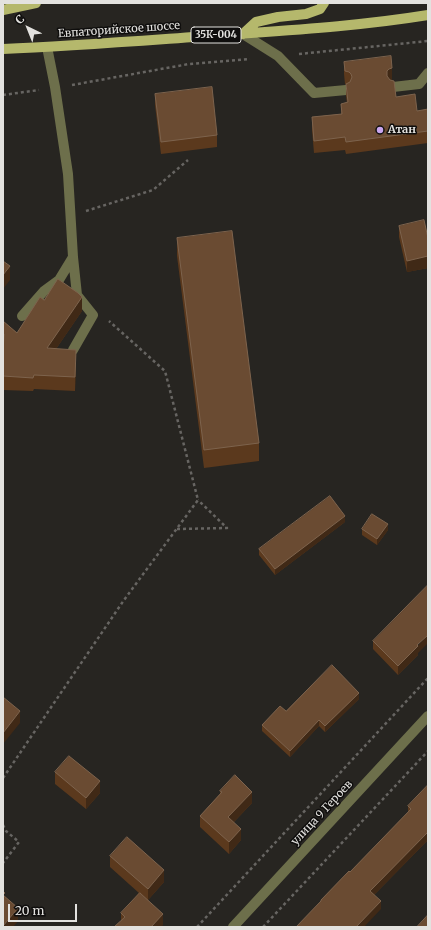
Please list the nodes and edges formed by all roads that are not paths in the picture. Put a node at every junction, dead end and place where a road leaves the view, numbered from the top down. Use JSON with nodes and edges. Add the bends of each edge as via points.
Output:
{"nodes":[{"id":1,"x":36,"y":3,"type":"edge"},
{"id":2,"x":324,"y":3,"type":"edge"},
{"id":3,"x":3,"y":10,"type":"edge"},
{"id":4,"x":428,"y":15,"type":"edge"},
{"id":5,"x":243,"y":34,"type":"junction"},
{"id":6,"x":47,"y":47,"type":"junction"},
{"id":7,"x":3,"y":49,"type":"edge"},
{"id":8,"x":428,"y":73,"type":"edge"},
{"id":9,"x":393,"y":87,"type":"edge"},
{"id":10,"x":346,"y":90,"type":"edge"},
{"id":11,"x":73,"y":257,"type":"junction"},
{"id":12,"x":22,"y":316,"type":"dead end"},
{"id":13,"x":73,"y":350,"type":"edge"},
{"id":14,"x":428,"y":716,"type":"edge"},
{"id":15,"x":233,"y":927,"type":"edge"}],
"edges":[{"from":1,"to":3,"type":"main road"},
{"from":2,"to":5,"type":"main road","via":[[320,9],[306,14],[256,22]]},
{"from":4,"to":5,"type":"main road","name":"Евпаторийское шоссе","number":"35К-004","via":[[312,29]]},
{"from":5,"to":6,"type":"main road","name":"Евпаторийское шоссе","number":"35К-004"},
{"from":5,"to":10,"type":"street","via":[[278,56],[314,93]]},
{"from":6,"to":7,"type":"main road","name":"Евпаторийское шоссе","number":"35К-004"},
{"from":6,"to":11,"type":"street","via":[[68,174]]},
{"from":8,"to":9,"type":"street","via":[[420,84]]},
{"from":11,"to":12,"type":"street","via":[[59,280],[44,291]]},
{"from":11,"to":13,"type":"street","via":[[77,295],[93,315]]},
{"from":14,"to":15,"type":"street","name":"улица 9 Героев"}]}
